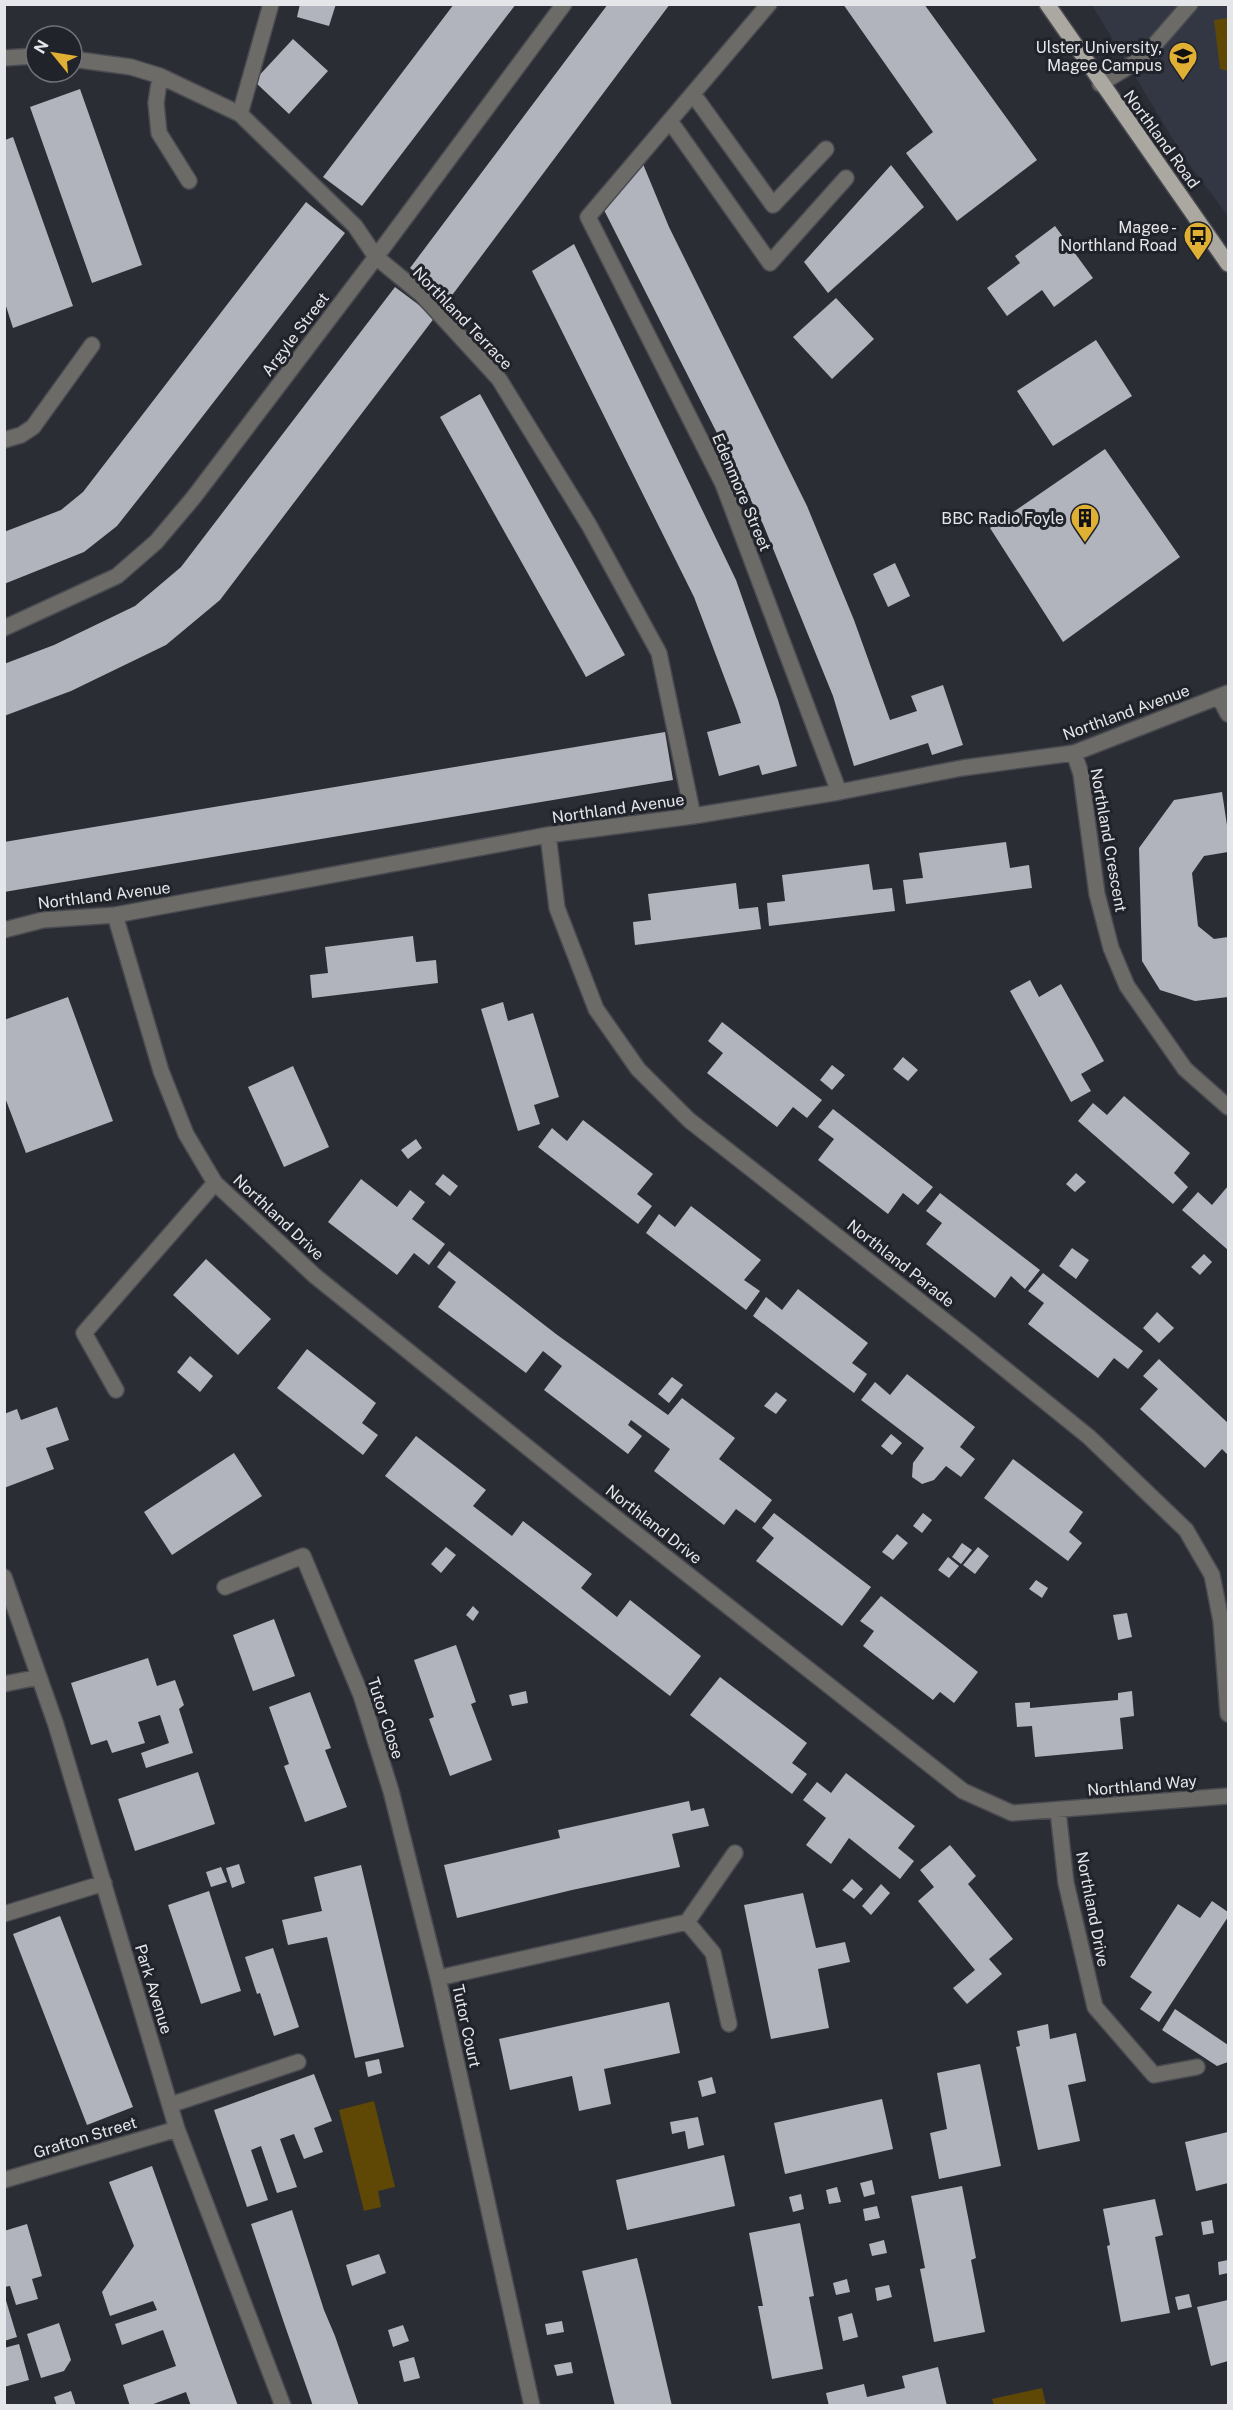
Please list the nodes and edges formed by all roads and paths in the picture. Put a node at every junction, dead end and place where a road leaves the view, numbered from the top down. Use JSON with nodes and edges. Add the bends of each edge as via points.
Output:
{"nodes":[{"id":1,"x":271,"y":4,"type":"edge"},
{"id":2,"x":564,"y":4,"type":"edge"},
{"id":3,"x":769,"y":4,"type":"edge"},
{"id":4,"x":1047,"y":4,"type":"edge"},
{"id":5,"x":1190,"y":4,"type":"edge"},
{"id":6,"x":24,"y":57,"type":"edge"},
{"id":7,"x":4,"y":58,"type":"edge"},
{"id":8,"x":84,"y":61,"type":"edge"},
{"id":9,"x":160,"y":76,"type":"junction"},
{"id":10,"x":1101,"y":84,"type":"junction"},
{"id":11,"x":693,"y":94,"type":"junction"},
{"id":12,"x":240,"y":114,"type":"junction"},
{"id":13,"x":670,"y":121,"type":"junction"},
{"id":14,"x":826,"y":149,"type":"dead end"},
{"id":15,"x":846,"y":178,"type":"dead end"},
{"id":16,"x":189,"y":181,"type":"dead end"},
{"id":17,"x":376,"y":257,"type":"junction"},
{"id":18,"x":1228,"y":264,"type":"edge"},
{"id":19,"x":92,"y":345,"type":"dead end"},
{"id":20,"x":4,"y":440,"type":"edge"},
{"id":21,"x":4,"y":628,"type":"edge"},
{"id":22,"x":1224,"y":695,"type":"edge"},
{"id":23,"x":1228,"y":714,"type":"edge"},
{"id":24,"x":1074,"y":753,"type":"junction"},
{"id":25,"x":839,"y":792,"type":"junction"},
{"id":26,"x":693,"y":816,"type":"junction"},
{"id":27,"x":548,"y":836,"type":"junction"},
{"id":28,"x":115,"y":915,"type":"junction"},
{"id":29,"x":4,"y":930,"type":"edge"},
{"id":30,"x":1228,"y":1107,"type":"edge"},
{"id":31,"x":214,"y":1183,"type":"junction"},
{"id":32,"x":116,"y":1390,"type":"dead end"},
{"id":33,"x":4,"y":1577,"type":"edge"},
{"id":34,"x":225,"y":1587,"type":"dead end"},
{"id":35,"x":39,"y":1677,"type":"junction"},
{"id":36,"x":4,"y":1684,"type":"edge"},
{"id":37,"x":1228,"y":1714,"type":"edge"},
{"id":38,"x":1228,"y":1796,"type":"edge"},
{"id":39,"x":1058,"y":1811,"type":"junction"},
{"id":40,"x":735,"y":1853,"type":"dead end"},
{"id":41,"x":104,"y":1883,"type":"junction"},
{"id":42,"x":4,"y":1914,"type":"edge"},
{"id":43,"x":687,"y":1922,"type":"junction"},
{"id":44,"x":438,"y":1978,"type":"junction"},
{"id":45,"x":729,"y":2024,"type":"dead end"},
{"id":46,"x":298,"y":2062,"type":"dead end"},
{"id":47,"x":1197,"y":2067,"type":"dead end"},
{"id":48,"x":170,"y":2105,"type":"junction"},
{"id":49,"x":177,"y":2129,"type":"junction"},
{"id":50,"x":4,"y":2180,"type":"edge"},
{"id":51,"x":283,"y":2406,"type":"edge"},
{"id":52,"x":532,"y":2406,"type":"edge"}],
"edges":[{"from":1,"to":12,"type":"street"},
{"from":2,"to":17,"type":"street","name":"Argyle Street"},
{"from":3,"to":11,"type":"street"},
{"from":4,"to":10,"type":"main road","name":"Northland Road"},
{"from":5,"to":10,"type":"street","via":[[1144,57]]},
{"from":6,"to":7,"type":"street"},
{"from":8,"to":9,"type":"street","name":"Northland Terrace","via":[[131,67]]},
{"from":9,"to":12,"type":"street","name":"Northland Terrace"},
{"from":9,"to":16,"type":"street","via":[[156,103],[159,133]]},
{"from":10,"to":18,"type":"main road","name":"Northland Road"},
{"from":11,"to":13,"type":"street"},
{"from":11,"to":14,"type":"street","via":[[773,205]]},
{"from":12,"to":17,"type":"street","name":"Northland Terrace","via":[[355,226]]},
{"from":13,"to":15,"type":"street","via":[[770,263]]},
{"from":13,"to":25,"type":"street","name":"Edenmore Street","via":[[588,217],[723,484]]},
{"from":17,"to":21,"type":"street","name":"Argyle Street","via":[[156,542],[117,576]]},
{"from":17,"to":26,"type":"street","name":"Northland Terrace","via":[[421,294],[499,380],[590,525],[659,652]]},
{"from":19,"to":20,"type":"street","via":[[33,427]]},
{"from":22,"to":23,"type":"street"},
{"from":22,"to":24,"type":"street","name":"Northland Avenue"},
{"from":24,"to":25,"type":"street","name":"Northland Avenue","via":[[962,768]]},
{"from":24,"to":30,"type":"street","name":"Northland Crescent","via":[[1082,774],[1098,894],[1127,986],[1185,1069]]},
{"from":25,"to":26,"type":"street","name":"Northland Avenue"},
{"from":26,"to":27,"type":"street","name":"Northland Avenue"},
{"from":27,"to":28,"type":"street","name":"Northland Avenue"},
{"from":27,"to":37,"type":"street","name":"Northland Parade","via":[[557,908],[596,1009],[638,1069],[689,1120],[1089,1437],[1186,1530],[1212,1575],[1221,1621]]},
{"from":28,"to":29,"type":"street","name":"Northland Avenue","via":[[42,920]]},
{"from":28,"to":31,"type":"street","name":"Northland Drive","via":[[161,1071],[186,1134]]},
{"from":31,"to":32,"type":"street","via":[[84,1333]]},
{"from":31,"to":39,"type":"street","name":"Northland Drive","via":[[315,1276],[963,1791],[1012,1813]]},
{"from":33,"to":35,"type":"street","name":"Park Avenue"},
{"from":34,"to":44,"type":"street","name":"Tutor Close","via":[[303,1556],[361,1695],[391,1791]]},
{"from":35,"to":36,"type":"street"},
{"from":35,"to":41,"type":"street","name":"Park Avenue"},
{"from":38,"to":39,"type":"street","name":"Northland Way"},
{"from":39,"to":47,"type":"street","name":"Northland Drive","via":[[1066,1883],[1095,2007],[1154,2075]]},
{"from":40,"to":43,"type":"street"},
{"from":41,"to":42,"type":"street"},
{"from":41,"to":48,"type":"street","name":"Park Avenue"},
{"from":43,"to":44,"type":"street","name":"Tutor Court"},
{"from":43,"to":45,"type":"street","via":[[713,1953]]},
{"from":44,"to":52,"type":"street","name":"Tutor Court"},
{"from":46,"to":48,"type":"street"},
{"from":48,"to":49,"type":"street","name":"Park Avenue"},
{"from":49,"to":50,"type":"street","name":"Grafton Street"},
{"from":49,"to":51,"type":"street","name":"Park Avenue"}]}
